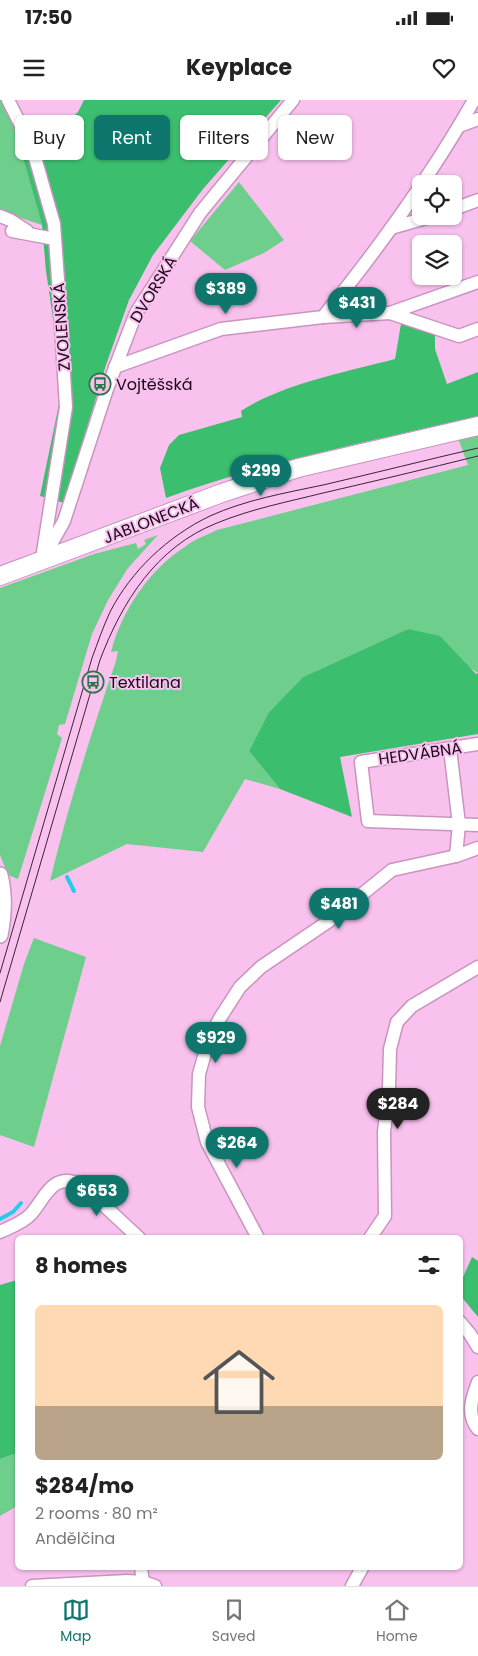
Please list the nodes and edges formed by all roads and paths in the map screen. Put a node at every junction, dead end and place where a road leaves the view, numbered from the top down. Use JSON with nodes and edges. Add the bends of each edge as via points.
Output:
{"nodes":[{"id":1,"x":8,"y":100,"type":"edge"},
{"id":2,"x":293,"y":100,"type":"edge"},
{"id":3,"x":474,"y":100,"type":"edge"},
{"id":4,"x":478,"y":120,"type":"edge"},
{"id":5,"x":459,"y":126,"type":"junction"},
{"id":6,"x":478,"y":200,"type":"edge"},
{"id":7,"x":462,"y":207,"type":"edge"},
{"id":8,"x":0,"y":216,"type":"edge"},
{"id":9,"x":412,"y":222,"type":"edge"},
{"id":10,"x":391,"y":228,"type":"junction"},
{"id":11,"x":12,"y":231,"type":"dead end"},
{"id":12,"x":31,"y":233,"type":"junction"},
{"id":13,"x":55,"y":239,"type":"junction"},
{"id":14,"x":478,"y":282,"type":"edge"},
{"id":15,"x":390,"y":314,"type":"junction"},
{"id":16,"x":323,"y":316,"type":"junction"},
{"id":17,"x":478,"y":329,"type":"edge"},
{"id":18,"x":115,"y":367,"type":"junction"},
{"id":19,"x":478,"y":426,"type":"edge"},
{"id":20,"x":41,"y":562,"type":"junction"},
{"id":21,"x":0,"y":576,"type":"edge"},
{"id":22,"x":478,"y":744,"type":"edge"},
{"id":23,"x":450,"y":749,"type":"junction"},
{"id":24,"x":459,"y":824,"type":"junction"},
{"id":25,"x":478,"y":825,"type":"edge"},
{"id":26,"x":478,"y":848,"type":"edge"},
{"id":27,"x":456,"y":856,"type":"junction"},
{"id":28,"x":0,"y":875,"type":"edge"},
{"id":29,"x":0,"y":935,"type":"edge"},
{"id":30,"x":478,"y":967,"type":"edge"},
{"id":31,"x":0,"y":1232,"type":"edge"},
{"id":32,"x":136,"y":1235,"type":"edge"},
{"id":33,"x":256,"y":1235,"type":"edge"},
{"id":34,"x":372,"y":1235,"type":"edge"},
{"id":35,"x":463,"y":1326,"type":"edge"},
{"id":36,"x":478,"y":1347,"type":"edge"},
{"id":37,"x":478,"y":1382,"type":"edge"},
{"id":38,"x":478,"y":1429,"type":"edge"},
{"id":39,"x":142,"y":1570,"type":"edge"},
{"id":40,"x":361,"y":1570,"type":"edge"},
{"id":41,"x":149,"y":1584,"type":"edge"},
{"id":42,"x":32,"y":1586,"type":"edge"},
{"id":43,"x":352,"y":1586,"type":"edge"}],
"edges":[{"from":1,"to":13,"type":"street","name":"ZVOLENSKÁ","via":[[32,147],[54,224]]},
{"from":2,"to":18,"type":"street","name":"DVORSKÁ","via":[[200,213],[136,313]]},
{"from":3,"to":5,"type":"street"},
{"from":4,"to":5,"type":"street"},
{"from":5,"to":10,"type":"street"},
{"from":6,"to":7,"type":"street"},
{"from":8,"to":12,"type":"street"},
{"from":9,"to":10,"type":"street"},
{"from":10,"to":16,"type":"street"},
{"from":11,"to":12,"type":"street"},
{"from":12,"to":13,"type":"street"},
{"from":13,"to":20,"type":"street","name":"ZVOLENSKÁ","via":[[66,407]]},
{"from":14,"to":15,"type":"street"},
{"from":15,"to":16,"type":"street"},
{"from":15,"to":17,"type":"street","via":[[459,336]]},
{"from":16,"to":18,"type":"street","via":[[221,330]]},
{"from":18,"to":20,"type":"street","name":"DVORSKÁ","via":[[64,521]]},
{"from":19,"to":20,"type":"main road","name":"JABLONECKÁ","via":[[298,468],[222,493]]},
{"from":20,"to":21,"type":"main road","name":"JABLONECKÁ"},
{"from":22,"to":23,"type":"street","name":"HEDVÁBNÁ"},
{"from":23,"to":24,"type":"street"},
{"from":23,"to":24,"type":"street","name":"HEDVÁBNÁ","via":[[361,762],[368,821]]},
{"from":24,"to":25,"type":"street"},
{"from":24,"to":27,"type":"street"},
{"from":26,"to":27,"type":"street"},
{"from":27,"to":33,"type":"street","via":[[392,870],[329,921],[261,967],[240,987],[220,1018],[209,1040],[199,1074],[198,1107],[207,1142]]},
{"from":28,"to":29,"type":"street","via":[[4,900]]},
{"from":30,"to":34,"type":"street","via":[[412,1006],[397,1022],[390,1049],[384,1132],[385,1216]]},
{"from":31,"to":32,"type":"street","via":[[25,1220],[52,1186],[60,1182],[75,1182]]},
{"from":35,"to":36,"type":"street"},
{"from":37,"to":38,"type":"street","via":[[470,1404],[473,1423]]},
{"from":39,"to":41,"type":"street"},
{"from":40,"to":43,"type":"street"},
{"from":41,"to":42,"type":"street","via":[[127,1581]]}]}
